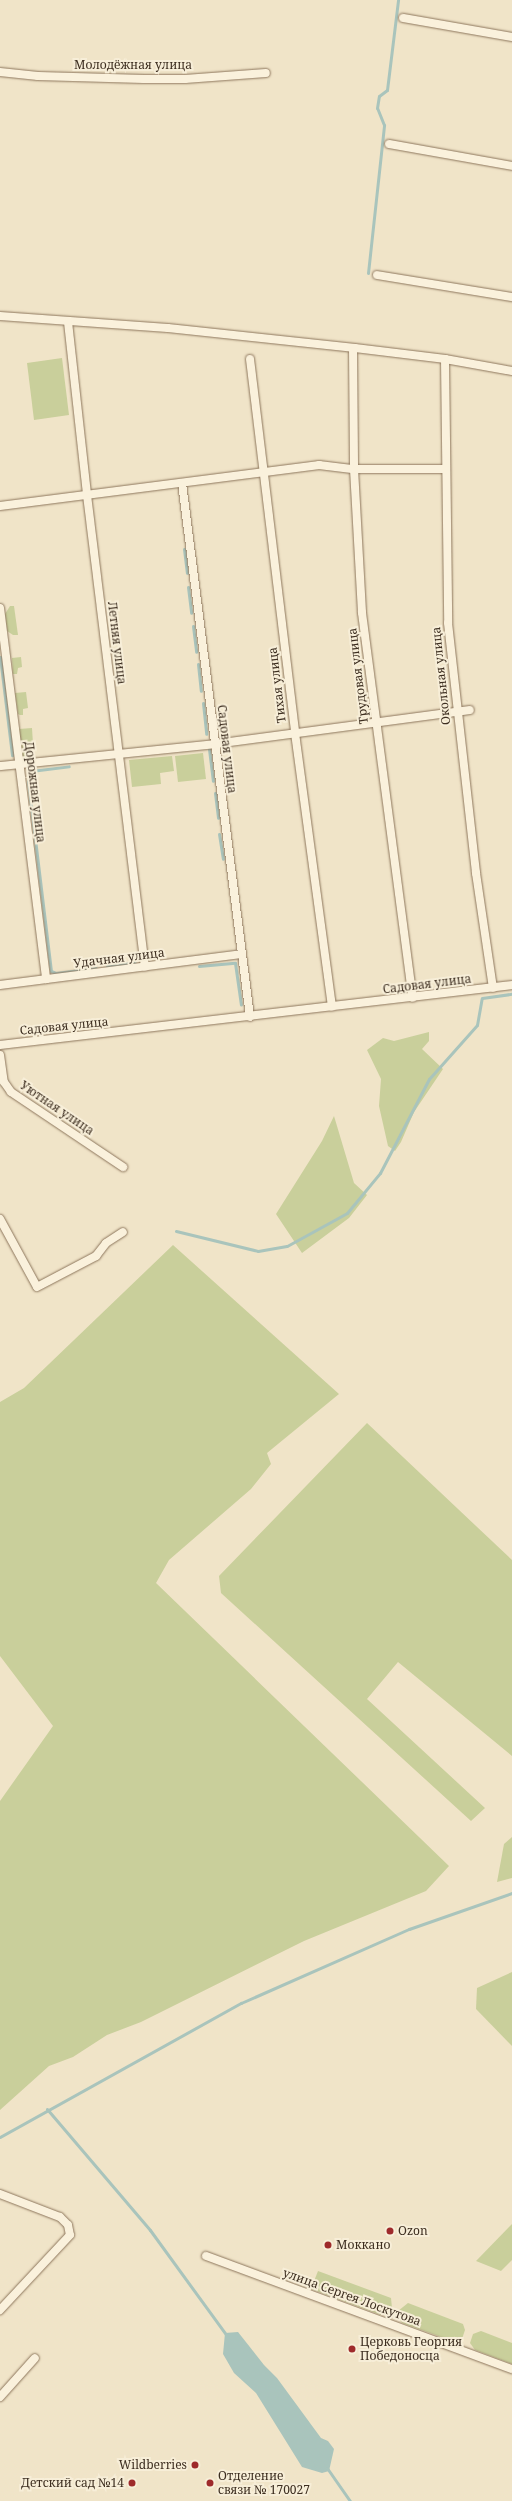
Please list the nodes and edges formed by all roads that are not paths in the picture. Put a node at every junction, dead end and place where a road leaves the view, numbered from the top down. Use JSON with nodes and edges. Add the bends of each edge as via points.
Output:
{"nodes":[{"id":1,"x":403,"y":18,"type":"dead end"},
{"id":2,"x":512,"y":37,"type":"edge"},
{"id":3,"x":0,"y":72,"type":"edge"},
{"id":4,"x":266,"y":73,"type":"dead end"},
{"id":5,"x":389,"y":144,"type":"dead end"},
{"id":6,"x":512,"y":166,"type":"edge"},
{"id":7,"x":376,"y":275,"type":"dead end"},
{"id":8,"x":512,"y":296,"type":"edge"},
{"id":9,"x":0,"y":316,"type":"edge"},
{"id":10,"x":68,"y":322,"type":"junction"},
{"id":11,"x":353,"y":348,"type":"junction"},
{"id":12,"x":250,"y":359,"type":"dead end"},
{"id":13,"x":445,"y":359,"type":"junction"},
{"id":14,"x":512,"y":371,"type":"edge"},
{"id":15,"x":354,"y":469,"type":"junction"},
{"id":16,"x":446,"y":469,"type":"junction"},
{"id":17,"x":263,"y":473,"type":"junction"},
{"id":18,"x":182,"y":483,"type":"junction"},
{"id":19,"x":86,"y":495,"type":"junction"},
{"id":20,"x":0,"y":506,"type":"edge"},
{"id":21,"x":0,"y":608,"type":"edge"},
{"id":22,"x":470,"y":710,"type":"dead end"},
{"id":23,"x":456,"y":713,"type":"junction"},
{"id":24,"x":375,"y":723,"type":"junction"},
{"id":25,"x":295,"y":733,"type":"junction"},
{"id":26,"x":215,"y":744,"type":"junction"},
{"id":27,"x":119,"y":752,"type":"junction"},
{"id":28,"x":19,"y":764,"type":"junction"},
{"id":29,"x":0,"y":766,"type":"edge"},
{"id":30,"x":241,"y":954,"type":"junction"},
{"id":31,"x":145,"y":966,"type":"junction"},
{"id":32,"x":46,"y":979,"type":"junction"},
{"id":33,"x":0,"y":985,"type":"edge"},
{"id":34,"x":512,"y":986,"type":"edge"},
{"id":35,"x":493,"y":988,"type":"junction"},
{"id":36,"x":412,"y":998,"type":"junction"},
{"id":37,"x":332,"y":1007,"type":"junction"},
{"id":38,"x":250,"y":1017,"type":"junction"},
{"id":39,"x":0,"y":1045,"type":"edge"},
{"id":40,"x":0,"y":1055,"type":"edge"},
{"id":41,"x":123,"y":1166,"type":"dead end"},
{"id":42,"x":0,"y":1219,"type":"edge"},
{"id":43,"x":123,"y":1232,"type":"dead end"},
{"id":44,"x":0,"y":2194,"type":"edge"},
{"id":45,"x":206,"y":2256,"type":"dead end"},
{"id":46,"x":0,"y":2310,"type":"edge"},
{"id":47,"x":35,"y":2358,"type":"dead end"},
{"id":48,"x":512,"y":2369,"type":"edge"},
{"id":49,"x":0,"y":2397,"type":"edge"}],
"edges":[{"from":1,"to":2,"type":"street"},
{"from":3,"to":4,"type":"street","name":"Молодёжная улица","via":[[38,76],[144,79],[185,79]]},
{"from":5,"to":6,"type":"street"},
{"from":7,"to":8,"type":"street"},
{"from":9,"to":10,"type":"street"},
{"from":10,"to":11,"type":"street","via":[[168,328]]},
{"from":10,"to":19,"type":"street","name":"Летняя улица"},
{"from":11,"to":13,"type":"street"},
{"from":11,"to":15,"type":"street","name":"Трудовая улица"},
{"from":12,"to":17,"type":"street","name":"Тихая улица"},
{"from":13,"to":14,"type":"street"},
{"from":13,"to":16,"type":"street","name":"Окольная улица"},
{"from":15,"to":16,"type":"street"},
{"from":15,"to":17,"type":"street","via":[[319,465]]},
{"from":15,"to":24,"type":"street","name":"Трудовая улица","via":[[362,613]]},
{"from":16,"to":23,"type":"street","name":"Окольная улица","via":[[448,623]]},
{"from":17,"to":18,"type":"street"},
{"from":17,"to":25,"type":"street","name":"Тихая улица"},
{"from":18,"to":19,"type":"street"},
{"from":18,"to":26,"type":"street","name":"Садовая улица"},
{"from":19,"to":20,"type":"street"},
{"from":19,"to":27,"type":"street","name":"Летняя улица"},
{"from":21,"to":28,"type":"street","name":"Дорожная улица"},
{"from":22,"to":23,"type":"street"},
{"from":23,"to":24,"type":"street"},
{"from":23,"to":35,"type":"street","name":"Окольная улица"},
{"from":24,"to":25,"type":"street"},
{"from":24,"to":36,"type":"street","name":"Трудовая улица"},
{"from":25,"to":26,"type":"street"},
{"from":25,"to":37,"type":"street","name":"Тихая улица"},
{"from":26,"to":27,"type":"street"},
{"from":26,"to":30,"type":"street","name":"Садовая улица"},
{"from":27,"to":28,"type":"street"},
{"from":27,"to":31,"type":"street","name":"Летняя улица"},
{"from":28,"to":29,"type":"street"},
{"from":28,"to":32,"type":"street","name":"Дорожная улица"},
{"from":30,"to":31,"type":"street","name":"Удачная улица"},
{"from":30,"to":38,"type":"street","name":"Садовая улица"},
{"from":31,"to":32,"type":"street","name":"Удачная улица"},
{"from":32,"to":33,"type":"street","name":"Удачная улица"},
{"from":34,"to":35,"type":"street","name":"Садовая улица"},
{"from":35,"to":36,"type":"street","name":"Садовая улица"},
{"from":36,"to":37,"type":"street","name":"Садовая улица"},
{"from":37,"to":38,"type":"street","name":"Садовая улица"},
{"from":38,"to":39,"type":"street","name":"Садовая улица"},
{"from":40,"to":41,"type":"street","name":"Уютная улица","via":[[4,1082],[11,1092]]},
{"from":42,"to":43,"type":"street","via":[[37,1287],[96,1256],[106,1243]]},
{"from":44,"to":46,"type":"street","via":[[60,2217],[68,2225],[70,2235]]},
{"from":45,"to":48,"type":"street","name":"улица Сергея Лоскутова"},
{"from":47,"to":49,"type":"street"}]}
